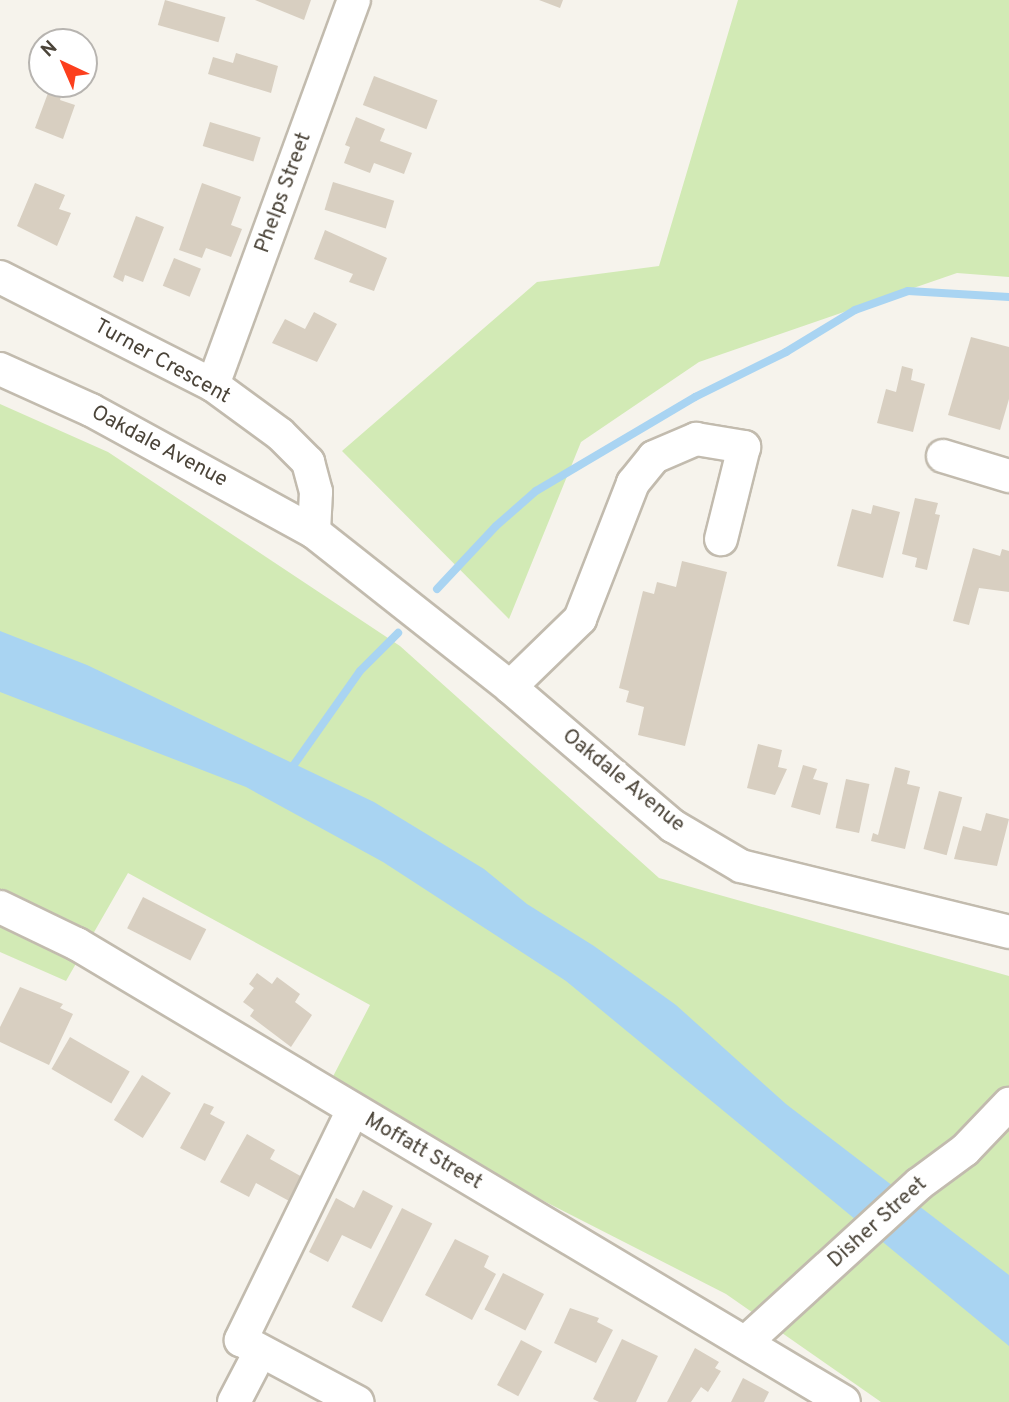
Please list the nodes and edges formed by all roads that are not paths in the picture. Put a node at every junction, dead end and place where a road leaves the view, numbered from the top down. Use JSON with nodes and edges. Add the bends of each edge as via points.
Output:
{"nodes":[{"id":1,"x":354,"y":0,"type":"edge"},
{"id":2,"x":0,"y":277,"type":"edge"},
{"id":3,"x":0,"y":369,"type":"edge"},
{"id":4,"x":213,"y":385,"type":"junction"},
{"id":5,"x":943,"y":456,"type":"dead end"},
{"id":6,"x":1009,"y":476,"type":"edge"},
{"id":7,"x":314,"y":532,"type":"junction"},
{"id":8,"x":721,"y":539,"type":"dead end"},
{"id":9,"x":510,"y":687,"type":"junction"},
{"id":10,"x":0,"y":907,"type":"edge"},
{"id":11,"x":1009,"y":932,"type":"edge"},
{"id":12,"x":1009,"y":1104,"type":"edge"},
{"id":13,"x":352,"y":1112,"type":"junction"},
{"id":14,"x":747,"y":1341,"type":"junction"},
{"id":15,"x":260,"y":1352,"type":"junction"},
{"id":16,"x":234,"y":1402,"type":"edge"},
{"id":17,"x":356,"y":1402,"type":"edge"},
{"id":18,"x":844,"y":1402,"type":"edge"}],
"edges":[{"from":1,"to":4,"type":"street","name":"Phelps Street"},
{"from":2,"to":4,"type":"street","name":"Turner Crescent"},
{"from":3,"to":7,"type":"street","name":"Oakdale Avenue","via":[[91,410]]},
{"from":4,"to":7,"type":"street","name":"Turner Crescent","via":[[280,434],[308,463],[316,492]]},
{"from":5,"to":6,"type":"street"},
{"from":7,"to":9,"type":"street","name":"Oakdale Avenue"},
{"from":8,"to":9,"type":"street","via":[[744,447],[696,439],[654,457],[633,483],[580,619]]},
{"from":9,"to":11,"type":"street","name":"Oakdale Avenue","via":[[673,826],[741,866]]},
{"from":10,"to":13,"type":"street","name":"Moffatt Street","via":[[77,944]]},
{"from":12,"to":14,"type":"street","name":"Disher Street","via":[[965,1150],[919,1184]]},
{"from":13,"to":14,"type":"street","name":"Moffatt Street"},
{"from":13,"to":15,"type":"street","via":[[241,1340]]},
{"from":14,"to":18,"type":"street","name":"Moffatt Street"},
{"from":15,"to":16,"type":"street"},
{"from":15,"to":17,"type":"street"}]}
